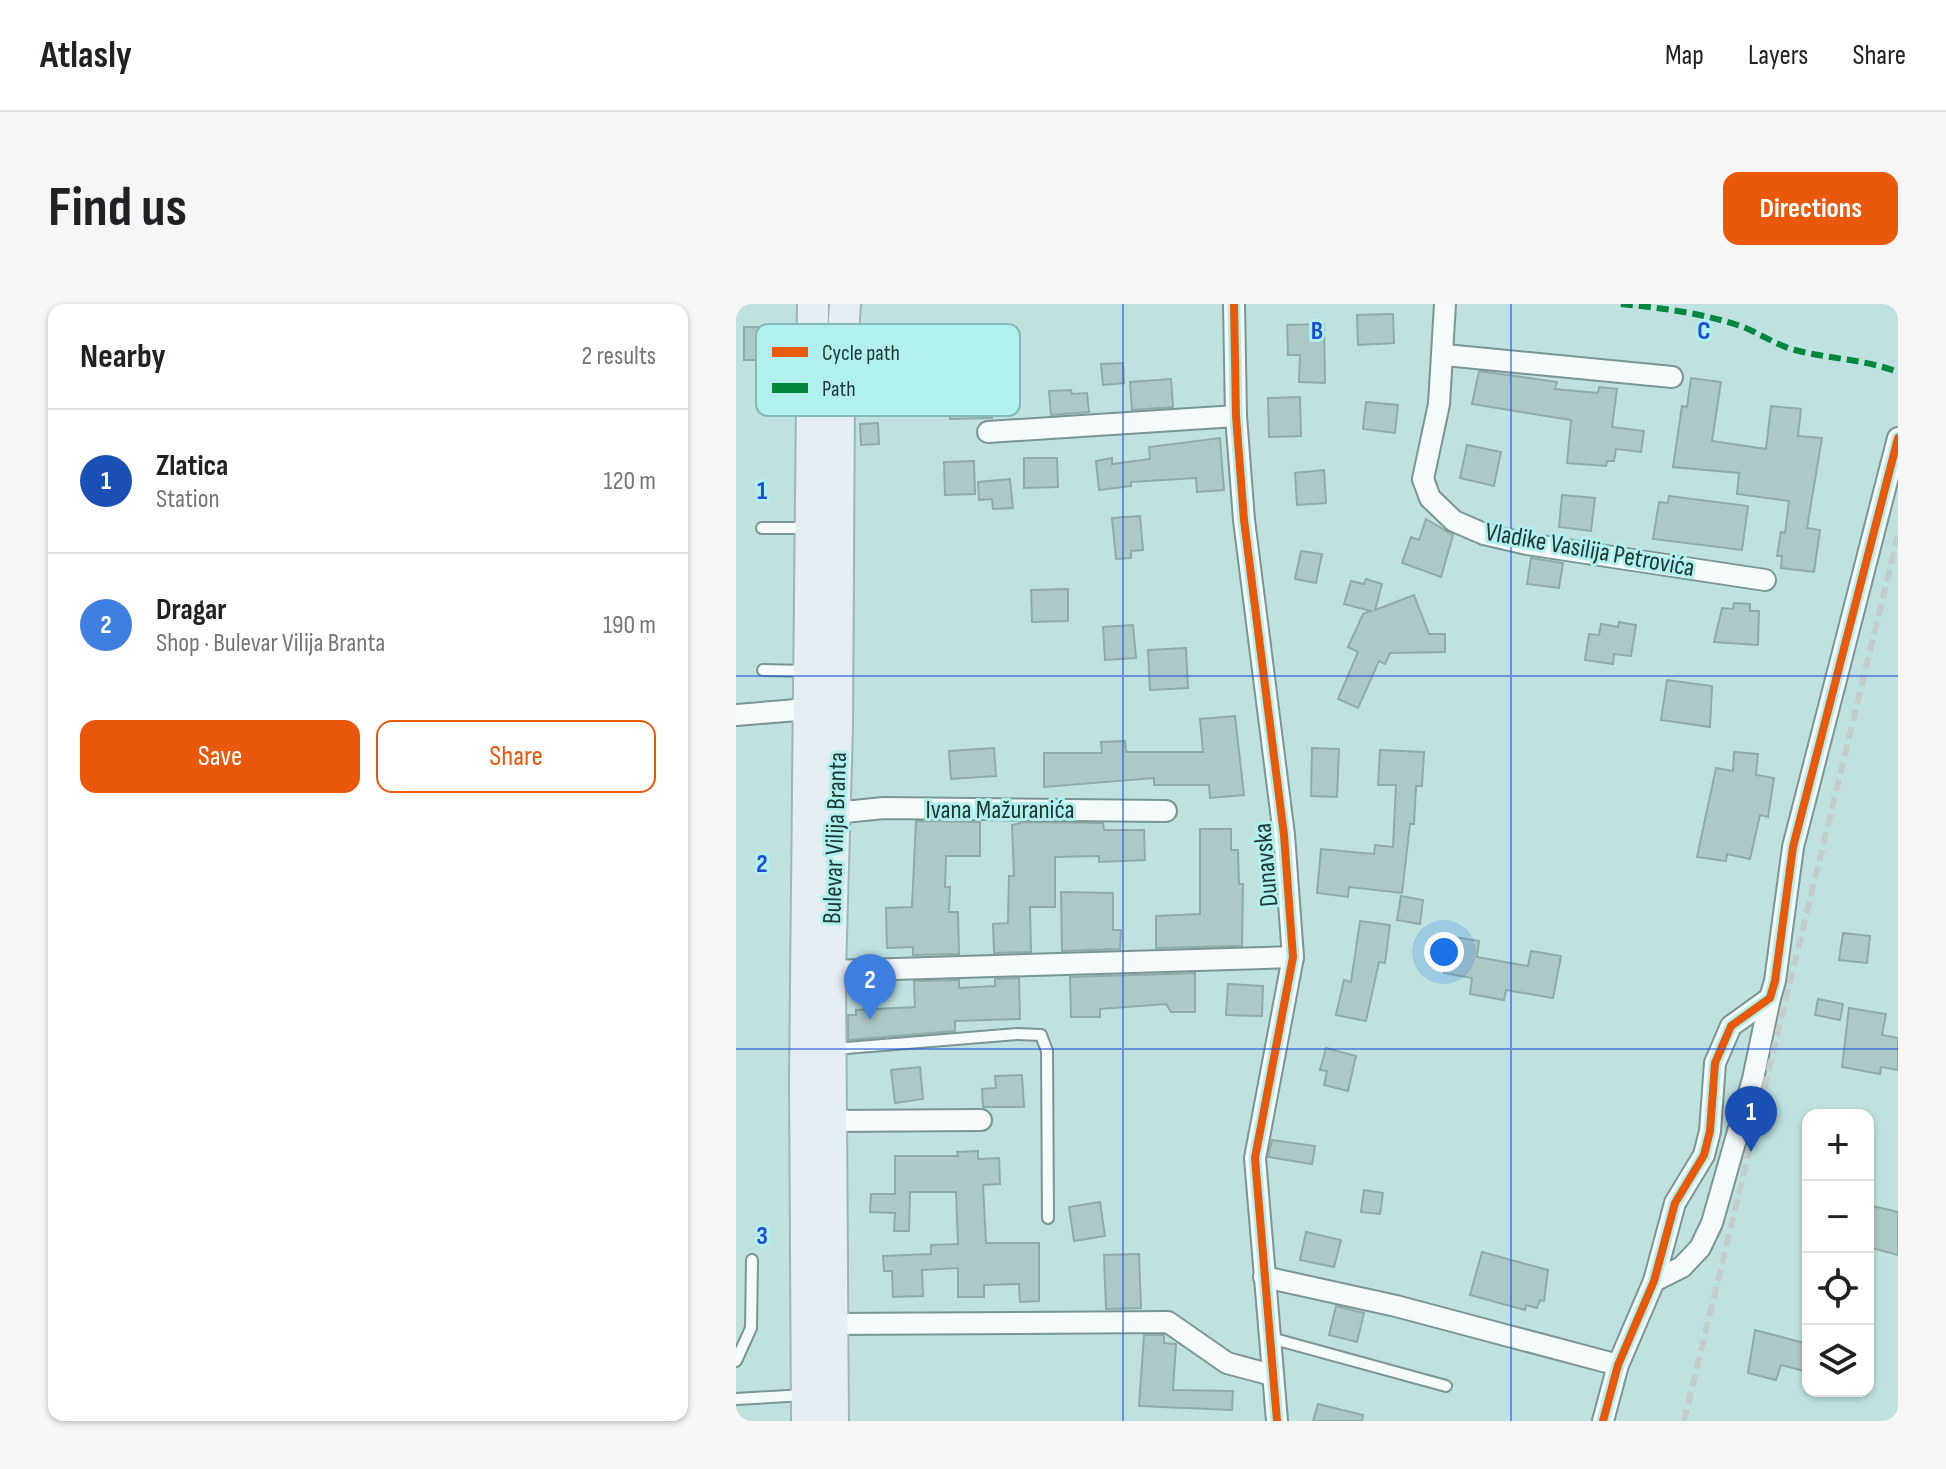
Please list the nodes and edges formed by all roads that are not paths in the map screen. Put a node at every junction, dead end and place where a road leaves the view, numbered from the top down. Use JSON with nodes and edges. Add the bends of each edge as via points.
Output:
{"nodes":[{"id":1,"x":813,"y":304,"type":"edge"},
{"id":2,"x":845,"y":304,"type":"edge"},
{"id":3,"x":1234,"y":304,"type":"edge"},
{"id":4,"x":1445,"y":304,"type":"edge"},
{"id":5,"x":813,"y":324,"type":"edge"},
{"id":6,"x":844,"y":324,"type":"edge"},
{"id":7,"x":1445,"y":355,"type":"junction"},
{"id":8,"x":1672,"y":377,"type":"dead end"},
{"id":9,"x":812,"y":416,"type":"edge"},
{"id":10,"x":839,"y":416,"type":"edge"},
{"id":11,"x":1236,"y":416,"type":"junction"},
{"id":12,"x":988,"y":432,"type":"dead end"},
{"id":13,"x":1898,"y":438,"type":"edge"},
{"id":14,"x":762,"y":528,"type":"dead end"},
{"id":15,"x":810,"y":528,"type":"junction"},
{"id":16,"x":1765,"y":580,"type":"dead end"},
{"id":17,"x":763,"y":670,"type":"dead end"},
{"id":18,"x":809,"y":671,"type":"junction"},
{"id":19,"x":809,"y":709,"type":"junction"},
{"id":20,"x":736,"y":715,"type":"edge"},
{"id":21,"x":1166,"y":811,"type":"dead end"},
{"id":22,"x":834,"y":813,"type":"junction"},
{"id":23,"x":1293,"y":957,"type":"junction"},
{"id":24,"x":830,"y":971,"type":"junction"},
{"id":25,"x":1770,"y":998,"type":"junction"},
{"id":26,"x":832,"y":1049,"type":"junction"},
{"id":27,"x":981,"y":1120,"type":"dead end"},
{"id":28,"x":833,"y":1121,"type":"junction"},
{"id":29,"x":1048,"y":1218,"type":"dead end"},
{"id":30,"x":752,"y":1260,"type":"dead end"},
{"id":31,"x":1264,"y":1277,"type":"junction"},
{"id":32,"x":1654,"y":1281,"type":"junction"},
{"id":33,"x":834,"y":1324,"type":"junction"},
{"id":34,"x":1269,"y":1337,"type":"junction"},
{"id":35,"x":736,"y":1361,"type":"edge"},
{"id":36,"x":1618,"y":1365,"type":"junction"},
{"id":37,"x":1272,"y":1375,"type":"junction"},
{"id":38,"x":1446,"y":1386,"type":"dead end"},
{"id":39,"x":736,"y":1399,"type":"edge"},
{"id":40,"x":807,"y":1408,"type":"edge"},
{"id":41,"x":833,"y":1421,"type":"edge"},
{"id":42,"x":1277,"y":1421,"type":"edge"},
{"id":43,"x":1603,"y":1421,"type":"edge"}],
"edges":[{"from":1,"to":5,"type":"main road","name":"Bulevar Vilija Branta"},
{"from":2,"to":6,"type":"main road","name":"Bulevar Vilija Branta"},
{"from":3,"to":11,"type":"street","name":"Dunavska"},
{"from":4,"to":7,"type":"street","name":"Vladike Vasilija Petrovića"},
{"from":7,"to":8,"type":"street"},
{"from":7,"to":16,"type":"street","name":"Vladike Vasilija Petrovića","via":[[1423,479],[1430,498],[1454,521],[1527,544]]},
{"from":9,"to":15,"type":"main road","name":"Bulevar Vilija Branta"},
{"from":10,"to":22,"type":"main road","name":"Bulevar Vilija Branta"},
{"from":11,"to":12,"type":"street"},
{"from":11,"to":23,"type":"street","name":"Dunavska"},
{"from":13,"to":25,"type":"street","via":[[1793,847]]},
{"from":14,"to":15,"type":"lane"},
{"from":15,"to":18,"type":"main road","name":"Bulevar Vilija Branta"},
{"from":17,"to":18,"type":"lane"},
{"from":18,"to":19,"type":"main road","name":"Bulevar Vilija Branta"},
{"from":19,"to":20,"type":"street"},
{"from":19,"to":40,"type":"main road","name":"Bulevar Vilija Branta"},
{"from":21,"to":22,"type":"street","name":"Ivana Mažuranića","via":[[884,808]]},
{"from":22,"to":24,"type":"main road","name":"Bulevar Vilija Branta"},
{"from":23,"to":24,"type":"street"},
{"from":23,"to":31,"type":"street","name":"Dunavska","via":[[1255,1158]]},
{"from":24,"to":26,"type":"main road","name":"Bulevar Vilija Branta"},
{"from":25,"to":32,"type":"street","via":[[1712,1223],[1700,1248],[1682,1267]]},
{"from":25,"to":32,"type":"street","via":[[1731,1026],[1715,1063],[1704,1155],[1675,1203]]},
{"from":26,"to":28,"type":"main road","name":"Bulevar Vilija Branta"},
{"from":26,"to":29,"type":"lane","via":[[1041,1035],[1047,1051]]},
{"from":27,"to":28,"type":"street"},
{"from":28,"to":33,"type":"main road","name":"Bulevar Vilija Branta"},
{"from":30,"to":35,"type":"lane","via":[[751,1328]]},
{"from":31,"to":34,"type":"street","name":"Dunavska"},
{"from":31,"to":36,"type":"street"},
{"from":32,"to":36,"type":"street"},
{"from":33,"to":37,"type":"street","via":[[1168,1322],[1227,1363]]},
{"from":33,"to":41,"type":"main road","name":"Bulevar Vilija Branta"},
{"from":34,"to":37,"type":"street","name":"Dunavska"},
{"from":34,"to":38,"type":"lane"},
{"from":36,"to":43,"type":"street"},
{"from":37,"to":42,"type":"street","name":"Dunavska"},
{"from":39,"to":40,"type":"lane"}]}
